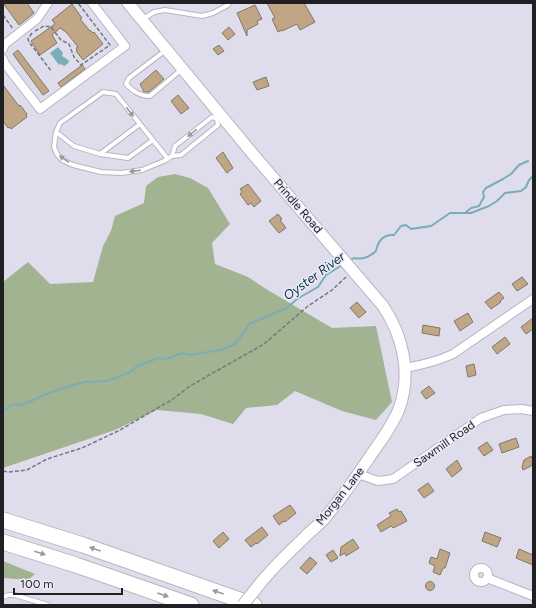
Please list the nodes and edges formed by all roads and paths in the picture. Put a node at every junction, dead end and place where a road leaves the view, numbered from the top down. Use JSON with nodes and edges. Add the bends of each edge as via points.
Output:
{"nodes":[{"id":1,"x":48,"y":3,"type":"edge"},
{"id":2,"x":78,"y":3,"type":"edge"},
{"id":3,"x":92,"y":3,"type":"edge"},
{"id":4,"x":128,"y":3,"type":"edge"},
{"id":5,"x":229,"y":3,"type":"edge"},
{"id":6,"x":142,"y":20,"type":"junction"},
{"id":7,"x":3,"y":49,"type":"edge"},
{"id":8,"x":169,"y":52,"type":"junction"},
{"id":9,"x":3,"y":59,"type":"edge"},
{"id":10,"x":182,"y":69,"type":"junction"},
{"id":11,"x":52,"y":72,"type":"dead end"},
{"id":12,"x":219,"y":117,"type":"junction"},
{"id":13,"x":140,"y":124,"type":"junction"},
{"id":14,"x":56,"y":132,"type":"junction"},
{"id":15,"x":153,"y":140,"type":"junction"},
{"id":16,"x":100,"y":154,"type":"junction"},
{"id":17,"x":172,"y":156,"type":"junction"},
{"id":18,"x":168,"y":159,"type":"junction"},
{"id":19,"x":353,"y":270,"type":"junction"},
{"id":20,"x":533,"y":299,"type":"edge"},
{"id":21,"x":405,"y":368,"type":"junction"},
{"id":22,"x":533,"y":411,"type":"edge"},
{"id":23,"x":3,"y":471,"type":"edge"},
{"id":24,"x":358,"y":474,"type":"junction"},
{"id":25,"x":3,"y":520,"type":"edge"},
{"id":26,"x":3,"y":542,"type":"edge"},
{"id":27,"x":487,"y":578,"type":"dead end"},
{"id":28,"x":533,"y":596,"type":"edge"},
{"id":29,"x":3,"y":597,"type":"edge"},
{"id":30,"x":48,"y":605,"type":"edge"},
{"id":31,"x":192,"y":605,"type":"edge"},
{"id":32,"x":243,"y":605,"type":"edge"},
{"id":33,"x":254,"y":605,"type":"edge"}],
"edges":[{"from":1,"to":7,"type":"street","via":[[37,19],[5,44]]},
{"from":2,"to":11,"type":"path","via":[[110,45],[81,65],[74,57],[69,44],[49,26],[42,26],[32,33],[28,40]]},
{"from":3,"to":9,"type":"street","via":[[125,46],[40,109]]},
{"from":4,"to":6,"type":"street","name":"Prindle Road"},
{"from":5,"to":6,"type":"lane","via":[[213,13],[202,16],[165,10],[154,12]]},
{"from":6,"to":8,"type":"street","name":"Prindle Road"},
{"from":8,"to":10,"type":"street","name":"Prindle Road"},
{"from":8,"to":10,"type":"lane","via":[[129,78],[126,84],[134,92],[150,96]]},
{"from":10,"to":12,"type":"street","name":"Prindle Road"},
{"from":12,"to":17,"type":"lane","one_way":true,"via":[[212,117],[175,146]]},
{"from":12,"to":17,"type":"lane","via":[[218,125],[180,155]]},
{"from":12,"to":19,"type":"street","name":"Prindle Road"},
{"from":14,"to":13,"type":"lane","one_way":true,"via":[[60,123],[103,92],[116,94]]},
{"from":13,"to":15,"type":"lane"},
{"from":13,"to":16,"type":"lane"},
{"from":14,"to":16,"type":"lane","via":[[74,146]]},
{"from":18,"to":14,"type":"lane","one_way":true,"via":[[142,170],[101,172],[62,160],[54,146]]},
{"from":15,"to":16,"type":"lane","via":[[128,158]]},
{"from":15,"to":18,"type":"lane"},
{"from":17,"to":18,"type":"lane"},
{"from":19,"to":21,"type":"street","name":"Prindle Road","via":[[383,306],[393,323],[400,341]]},
{"from":19,"to":23,"type":"path","via":[[264,344],[190,386],[173,400],[82,448],[47,459],[27,470]]},
{"from":20,"to":21,"type":"street","via":[[453,354]]},
{"from":21,"to":24,"type":"street","name":"Morgan Lane","via":[[399,409]]},
{"from":22,"to":24,"type":"street","name":"Sawmill Road","via":[[504,410],[481,418],[393,479],[378,481]]},
{"from":24,"to":32,"type":"street","name":"Morgan Lane","bridge":true,"via":[[323,520],[278,562]]},
{"from":33,"to":25,"type":"highway","one_way":true},
{"from":26,"to":31,"type":"highway","one_way":true},
{"from":27,"to":28,"type":"street"},
{"from":29,"to":30,"type":"lane","via":[[15,596]]}]}
